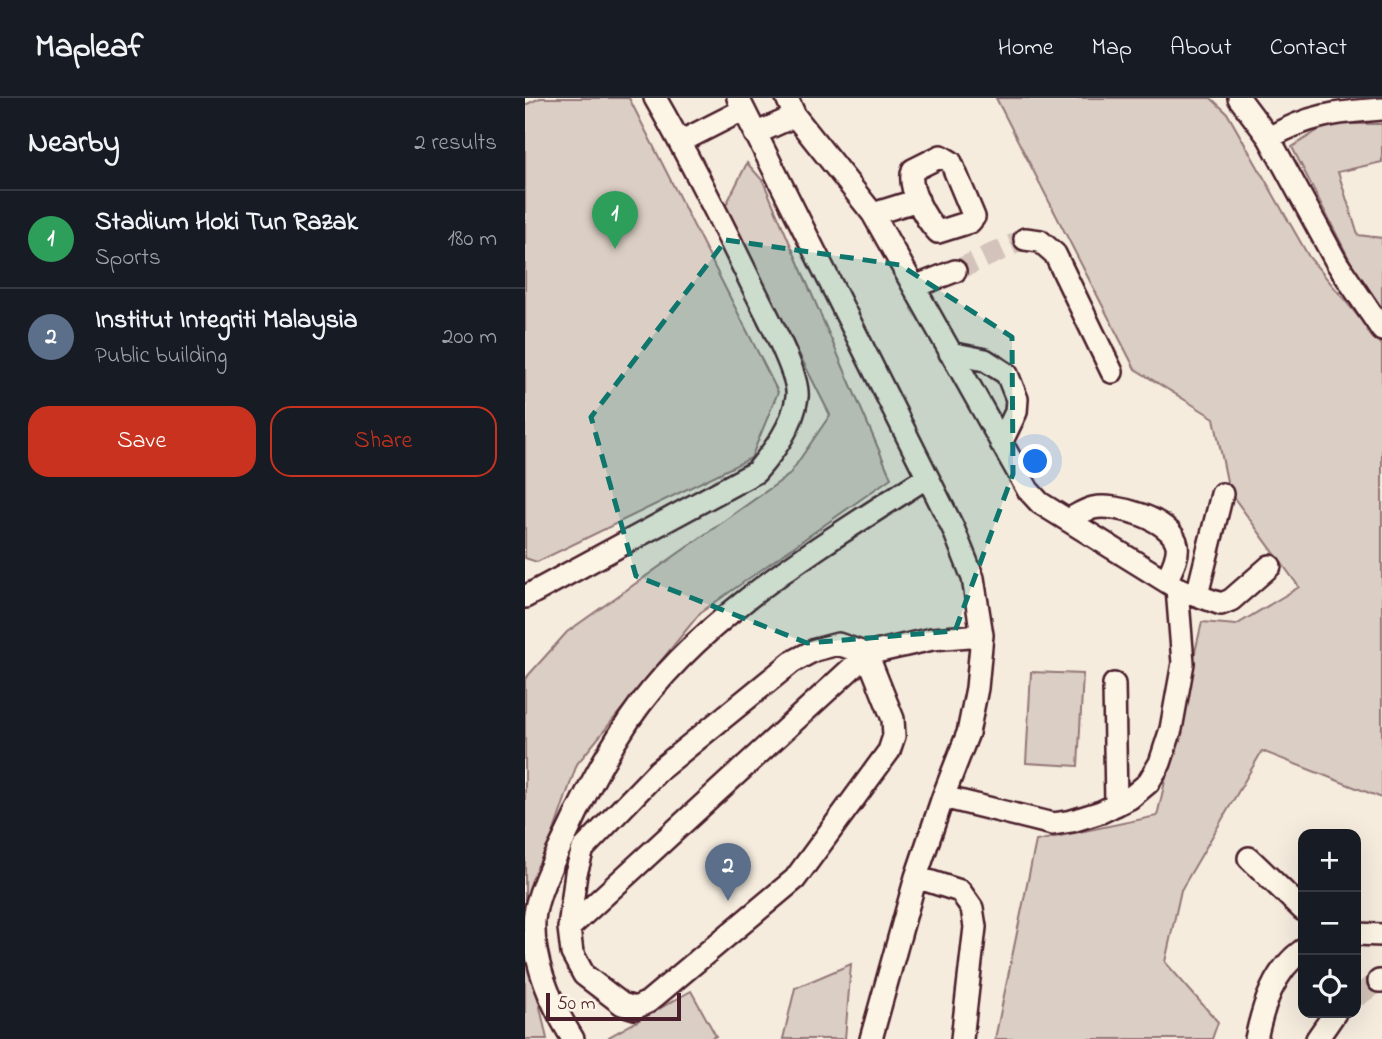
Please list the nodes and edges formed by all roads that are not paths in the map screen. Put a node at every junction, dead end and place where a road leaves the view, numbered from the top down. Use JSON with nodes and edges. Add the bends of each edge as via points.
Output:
{"nodes":[{"id":1,"x":655,"y":98,"type":"edge"},
{"id":2,"x":1239,"y":98,"type":"edge"},
{"id":3,"x":741,"y":104,"type":"edge"},
{"id":4,"x":791,"y":107,"type":"edge"},
{"id":5,"x":1382,"y":108,"type":"edge"},
{"id":6,"x":755,"y":134,"type":"junction"},
{"id":7,"x":1269,"y":138,"type":"junction"},
{"id":8,"x":680,"y":142,"type":"junction"},
{"id":9,"x":918,"y":200,"type":"dead end"},
{"id":10,"x":873,"y":214,"type":"junction"},
{"id":11,"x":1025,"y":239,"type":"dead end"},
{"id":12,"x":954,"y":271,"type":"tunnel mouth"},
{"id":13,"x":914,"y":288,"type":"junction"},
{"id":14,"x":1382,"y":330,"type":"edge"},
{"id":15,"x":950,"y":353,"type":"junction"},
{"id":16,"x":1112,"y":372,"type":"dead end"},
{"id":17,"x":1001,"y":443,"type":"junction"},
{"id":18,"x":927,"y":477,"type":"junction"},
{"id":19,"x":1222,"y":495,"type":"dead end"},
{"id":20,"x":1068,"y":520,"type":"junction"},
{"id":21,"x":1270,"y":566,"type":"dead end"},
{"id":22,"x":1180,"y":588,"type":"junction"},
{"id":23,"x":531,"y":590,"type":"edge"},
{"id":24,"x":982,"y":635,"type":"junction"},
{"id":25,"x":867,"y":654,"type":"junction"},
{"id":26,"x":1114,"y":684,"type":"dead end"},
{"id":27,"x":943,"y":797,"type":"junction"},
{"id":28,"x":1116,"y":806,"type":"junction"},
{"id":29,"x":1249,"y":858,"type":"dead end"},
{"id":30,"x":916,"y":877,"type":"junction"},
{"id":31,"x":1298,"y":905,"type":"edge"},
{"id":32,"x":569,"y":928,"type":"junction"},
{"id":33,"x":1361,"y":934,"type":"edge"},
{"id":34,"x":1382,"y":935,"type":"edge"},
{"id":35,"x":1298,"y":953,"type":"edge"},
{"id":36,"x":1332,"y":1018,"type":"edge"},
{"id":37,"x":573,"y":1039,"type":"edge"},
{"id":38,"x":871,"y":1039,"type":"edge"},
{"id":39,"x":962,"y":1039,"type":"edge"},
{"id":40,"x":1257,"y":1039,"type":"edge"},
{"id":41,"x":1317,"y":1039,"type":"edge"}],
"edges":[{"from":1,"to":8,"type":"street"},
{"from":2,"to":7,"type":"street"},
{"from":3,"to":6,"type":"street"},
{"from":3,"to":8,"type":"street"},
{"from":4,"to":6,"type":"street"},
{"from":4,"to":10,"type":"street"},
{"from":5,"to":7,"type":"street","via":[[1293,124]]},
{"from":6,"to":18,"type":"street"},
{"from":7,"to":14,"type":"street","via":[[1337,263]]},
{"from":8,"to":23,"type":"street","via":[[788,359],[798,395],[787,428],[756,471]]},
{"from":9,"to":10,"type":"street"},
{"from":10,"to":13,"type":"street"},
{"from":11,"to":16,"type":"street","via":[[1040,242],[1055,254]]},
{"from":12,"to":13,"type":"street"},
{"from":13,"to":15,"type":"street"},
{"from":15,"to":17,"type":"street"},
{"from":15,"to":17,"type":"street","via":[[985,360],[1007,374],[1017,399],[1016,412]]},
{"from":17,"to":20,"type":"street","via":[[1028,491]]},
{"from":18,"to":24,"type":"street","via":[[973,578]]},
{"from":18,"to":37,"type":"street","via":[[815,550],[717,624],[671,669],[629,720],[582,801],[546,878],[534,918],[537,958],[557,1014]]},
{"from":19,"to":22,"type":"street"},
{"from":20,"to":22,"type":"street"},
{"from":20,"to":22,"type":"street","via":[[1091,508],[1111,507],[1159,522],[1171,531],[1177,546]]},
{"from":21,"to":22,"type":"street","via":[[1221,604]]},
{"from":22,"to":28,"type":"street","via":[[1182,663],[1171,729],[1148,783]]},
{"from":24,"to":25,"type":"street","via":[[932,639]]},
{"from":24,"to":27,"type":"street","via":[[968,733]]},
{"from":25,"to":32,"type":"street"},
{"from":25,"to":32,"type":"street","via":[[838,644],[792,662],[659,771],[583,849]]},
{"from":25,"to":32,"type":"street","via":[[893,719],[894,736],[889,751],[795,879],[635,1008],[622,1004],[584,975],[572,953]]},
{"from":26,"to":28,"type":"street"},
{"from":27,"to":28,"type":"street","via":[[1053,824]]},
{"from":27,"to":30,"type":"street"},
{"from":29,"to":31,"type":"street"},
{"from":30,"to":38,"type":"street"},
{"from":30,"to":39,"type":"street","via":[[960,891],[972,908],[975,927]]},
{"from":33,"to":34,"type":"street"},
{"from":35,"to":40,"type":"street","via":[[1272,987]]},
{"from":36,"to":41,"type":"street"}]}
